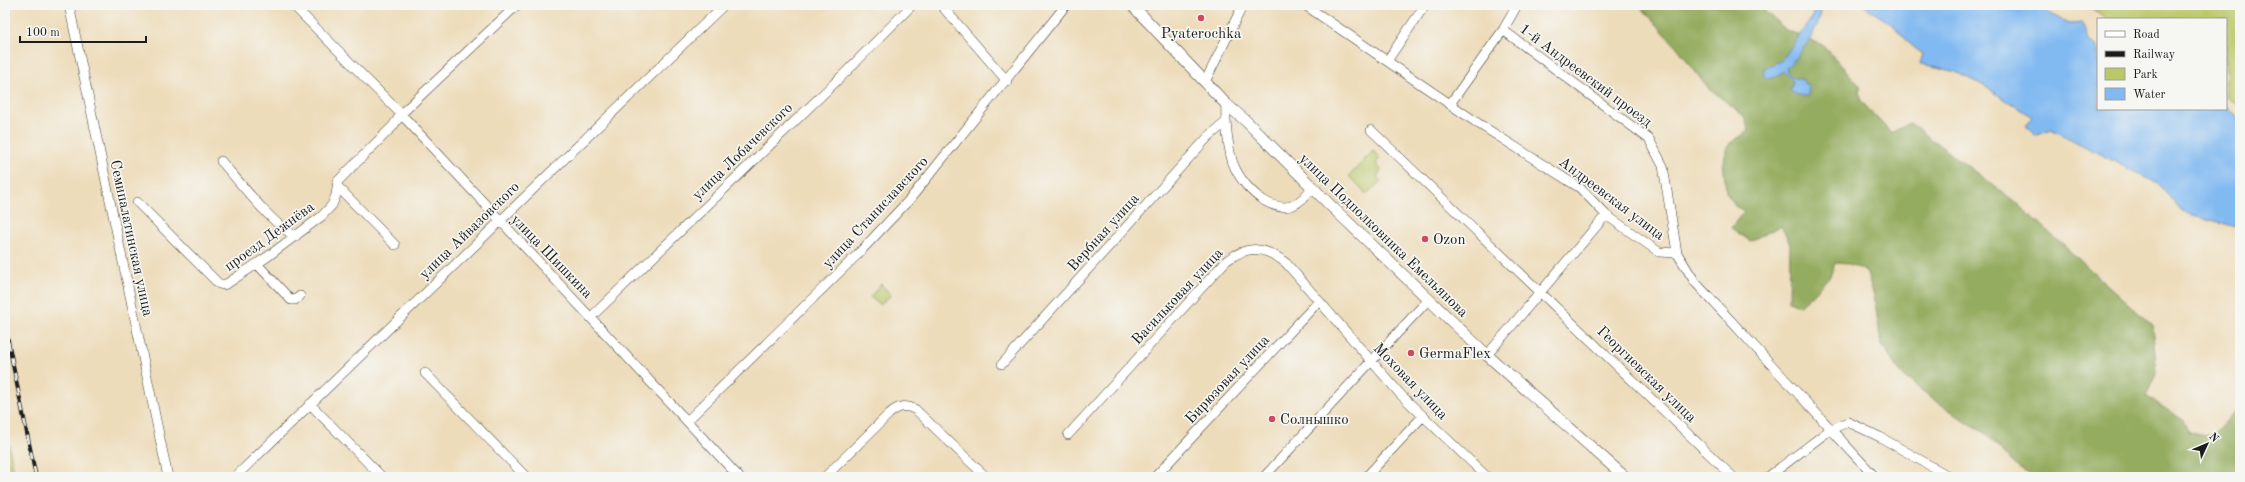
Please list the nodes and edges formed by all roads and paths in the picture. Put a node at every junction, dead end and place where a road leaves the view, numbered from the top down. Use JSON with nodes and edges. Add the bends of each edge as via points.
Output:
{"nodes":[{"id":1,"x":69,"y":5,"type":"edge"},
{"id":2,"x":294,"y":5,"type":"edge"},
{"id":3,"x":308,"y":5,"type":"edge"},
{"id":4,"x":517,"y":5,"type":"edge"},
{"id":5,"x":724,"y":5,"type":"edge"},
{"id":6,"x":912,"y":5,"type":"edge"},
{"id":7,"x":941,"y":5,"type":"edge"},
{"id":8,"x":1066,"y":5,"type":"edge"},
{"id":9,"x":1132,"y":5,"type":"edge"},
{"id":10,"x":1243,"y":5,"type":"edge"},
{"id":11,"x":1305,"y":5,"type":"edge"},
{"id":12,"x":1323,"y":5,"type":"edge"},
{"id":13,"x":1425,"y":5,"type":"edge"},
{"id":14,"x":1515,"y":5,"type":"edge"},
{"id":15,"x":300,"y":12,"type":"junction"},
{"id":16,"x":1317,"y":13,"type":"junction"},
{"id":17,"x":1503,"y":30,"type":"junction"},
{"id":18,"x":1387,"y":61,"type":"junction"},
{"id":19,"x":1007,"y":81,"type":"junction"},
{"id":20,"x":1205,"y":82,"type":"junction"},
{"id":21,"x":1226,"y":104,"type":"junction"},
{"id":22,"x":1450,"y":104,"type":"junction"},
{"id":23,"x":401,"y":114,"type":"junction"},
{"id":24,"x":1226,"y":122,"type":"junction"},
{"id":25,"x":1371,"y":130,"type":"dead end"},
{"id":26,"x":221,"y":161,"type":"dead end"},
{"id":27,"x":337,"y":186,"type":"junction"},
{"id":28,"x":1311,"y":187,"type":"junction"},
{"id":29,"x":136,"y":202,"type":"dead end"},
{"id":30,"x":1606,"y":215,"type":"junction"},
{"id":31,"x":499,"y":220,"type":"junction"},
{"id":32,"x":296,"y":236,"type":"junction"},
{"id":33,"x":395,"y":245,"type":"dead end"},
{"id":34,"x":1677,"y":253,"type":"junction"},
{"id":35,"x":257,"y":264,"type":"junction"},
{"id":36,"x":1541,"y":292,"type":"junction"},
{"id":37,"x":300,"y":296,"type":"dead end"},
{"id":38,"x":1429,"y":299,"type":"junction"},
{"id":39,"x":1319,"y":300,"type":"junction"},
{"id":40,"x":591,"y":317,"type":"junction"},
{"id":41,"x":1487,"y":355,"type":"junction"},
{"id":42,"x":1371,"y":363,"type":"junction"},
{"id":43,"x":1002,"y":364,"type":"dead end"},
{"id":44,"x":425,"y":373,"type":"dead end"},
{"id":45,"x":310,"y":404,"type":"junction"},
{"id":46,"x":1423,"y":416,"type":"junction"},
{"id":47,"x":687,"y":421,"type":"junction"},
{"id":48,"x":1831,"y":429,"type":"junction"},
{"id":49,"x":1068,"y":435,"type":"dead end"},
{"id":50,"x":168,"y":477,"type":"edge"},
{"id":51,"x":235,"y":477,"type":"edge"},
{"id":52,"x":382,"y":477,"type":"edge"},
{"id":53,"x":526,"y":477,"type":"edge"},
{"id":54,"x":738,"y":477,"type":"edge"},
{"id":55,"x":825,"y":477,"type":"edge"},
{"id":56,"x":986,"y":477,"type":"edge"},
{"id":57,"x":1155,"y":477,"type":"edge"},
{"id":58,"x":1264,"y":477,"type":"edge"},
{"id":59,"x":1366,"y":477,"type":"edge"},
{"id":60,"x":1487,"y":477,"type":"edge"},
{"id":61,"x":1624,"y":477,"type":"edge"},
{"id":62,"x":1733,"y":477,"type":"edge"},
{"id":63,"x":1768,"y":477,"type":"edge"},
{"id":64,"x":1875,"y":477,"type":"edge"},
{"id":65,"x":1950,"y":477,"type":"edge"}],
"edges":[{"from":1,"to":50,"type":"street","name":"Семипалатинская улица"},
{"from":2,"to":15,"type":"street","name":"улица Шишкина"},
{"from":3,"to":15,"type":"street"},
{"from":4,"to":23,"type":"street","name":"проезд Дежнёва"},
{"from":5,"to":31,"type":"street","name":"улица Айвазовского"},
{"from":6,"to":40,"type":"street","name":"улица Лобачевского","via":[[846,72]]},
{"from":7,"to":19,"type":"street"},
{"from":8,"to":19,"type":"street","name":"улица Станиславского"},
{"from":9,"to":20,"type":"main road","name":"улица Подполковника Емельянова"},
{"from":10,"to":20,"type":"street"},
{"from":11,"to":16,"type":"street","name":"Андреевская улица"},
{"from":12,"to":16,"type":"street"},
{"from":13,"to":18,"type":"street"},
{"from":14,"to":17,"type":"street"},
{"from":15,"to":23,"type":"street","name":"улица Шишкина"},
{"from":16,"to":18,"type":"street","name":"Андреевская улица"},
{"from":17,"to":22,"type":"street","name":"1-й Андреевский проезд"},
{"from":17,"to":34,"type":"street","name":"1-й Андреевский проезд","via":[[1649,139],[1663,166]]},
{"from":18,"to":22,"type":"street","name":"Андреевская улица"},
{"from":19,"to":47,"type":"street","name":"улица Станиславского","via":[[904,204],[852,260]]},
{"from":20,"to":21,"type":"main road","name":"улица Подполковника Емельянова"},
{"from":21,"to":24,"type":"street"},
{"from":21,"to":28,"type":"main road","name":"улица Подполковника Емельянова"},
{"from":22,"to":30,"type":"street","name":"Андреевская улица","via":[[1580,188]]},
{"from":23,"to":27,"type":"street","name":"проезд Дежнёва","via":[[393,126],[338,181]]},
{"from":23,"to":31,"type":"street","name":"улица Шишкина"},
{"from":24,"to":28,"type":"street","via":[[1234,167],[1243,181],[1273,206],[1285,208],[1298,203]]},
{"from":24,"to":43,"type":"street","name":"Вербная улица","via":[[1208,137]]},
{"from":25,"to":36,"type":"street","name":"Георгиевская улица"},
{"from":26,"to":32,"type":"street","via":[[275,220]]},
{"from":27,"to":32,"type":"street","name":"проезд Дежнёва","via":[[332,205]]},
{"from":27,"to":33,"type":"street"},
{"from":28,"to":38,"type":"main road","name":"улица Подполковника Емельянова"},
{"from":29,"to":35,"type":"street","name":"проезд Дежнёва","via":[[214,280],[223,285]]},
{"from":30,"to":34,"type":"street","name":"Андреевская улица","via":[[1659,252]]},
{"from":30,"to":36,"type":"street"},
{"from":31,"to":40,"type":"street","name":"улица Шишкина"},
{"from":31,"to":45,"type":"street","name":"улица Айвазовского"},
{"from":32,"to":35,"type":"street","name":"проезд Дежнёва"},
{"from":34,"to":48,"type":"street","name":"Андреевская улица","via":[[1695,282]]},
{"from":35,"to":37,"type":"street","via":[[291,300]]},
{"from":36,"to":41,"type":"street"},
{"from":36,"to":62,"type":"street","name":"Георгиевская улица"},
{"from":38,"to":41,"type":"main road","name":"улица Подполковника Емельянова"},
{"from":38,"to":42,"type":"street"},
{"from":39,"to":42,"type":"street","name":"Моховая улица"},
{"from":39,"to":49,"type":"street","name":"Васильковая улица","via":[[1286,263],[1272,252],[1257,249],[1238,252],[1226,261]]},
{"from":39,"to":57,"type":"street","name":"Бирюзовая улица"},
{"from":40,"to":47,"type":"street","name":"улица Шишкина"},
{"from":41,"to":61,"type":"main road","name":"улица Подполковника Емельянова"},
{"from":42,"to":46,"type":"street","name":"Моховая улица"},
{"from":42,"to":58,"type":"street"},
{"from":44,"to":53,"type":"street"},
{"from":45,"to":51,"type":"street","name":"улица Айвазовского"},
{"from":45,"to":52,"type":"street"},
{"from":46,"to":59,"type":"street"},
{"from":46,"to":60,"type":"street","name":"Моховая улица"},
{"from":47,"to":54,"type":"street","name":"улица Шишкина"},
{"from":48,"to":63,"type":"street"},
{"from":48,"to":64,"type":"street","name":"Андреевская улица"},
{"from":48,"to":65,"type":"street","via":[[1848,422]]},
{"from":55,"to":56,"type":"street","via":[[889,414],[896,408],[906,406],[916,410]]}]}
